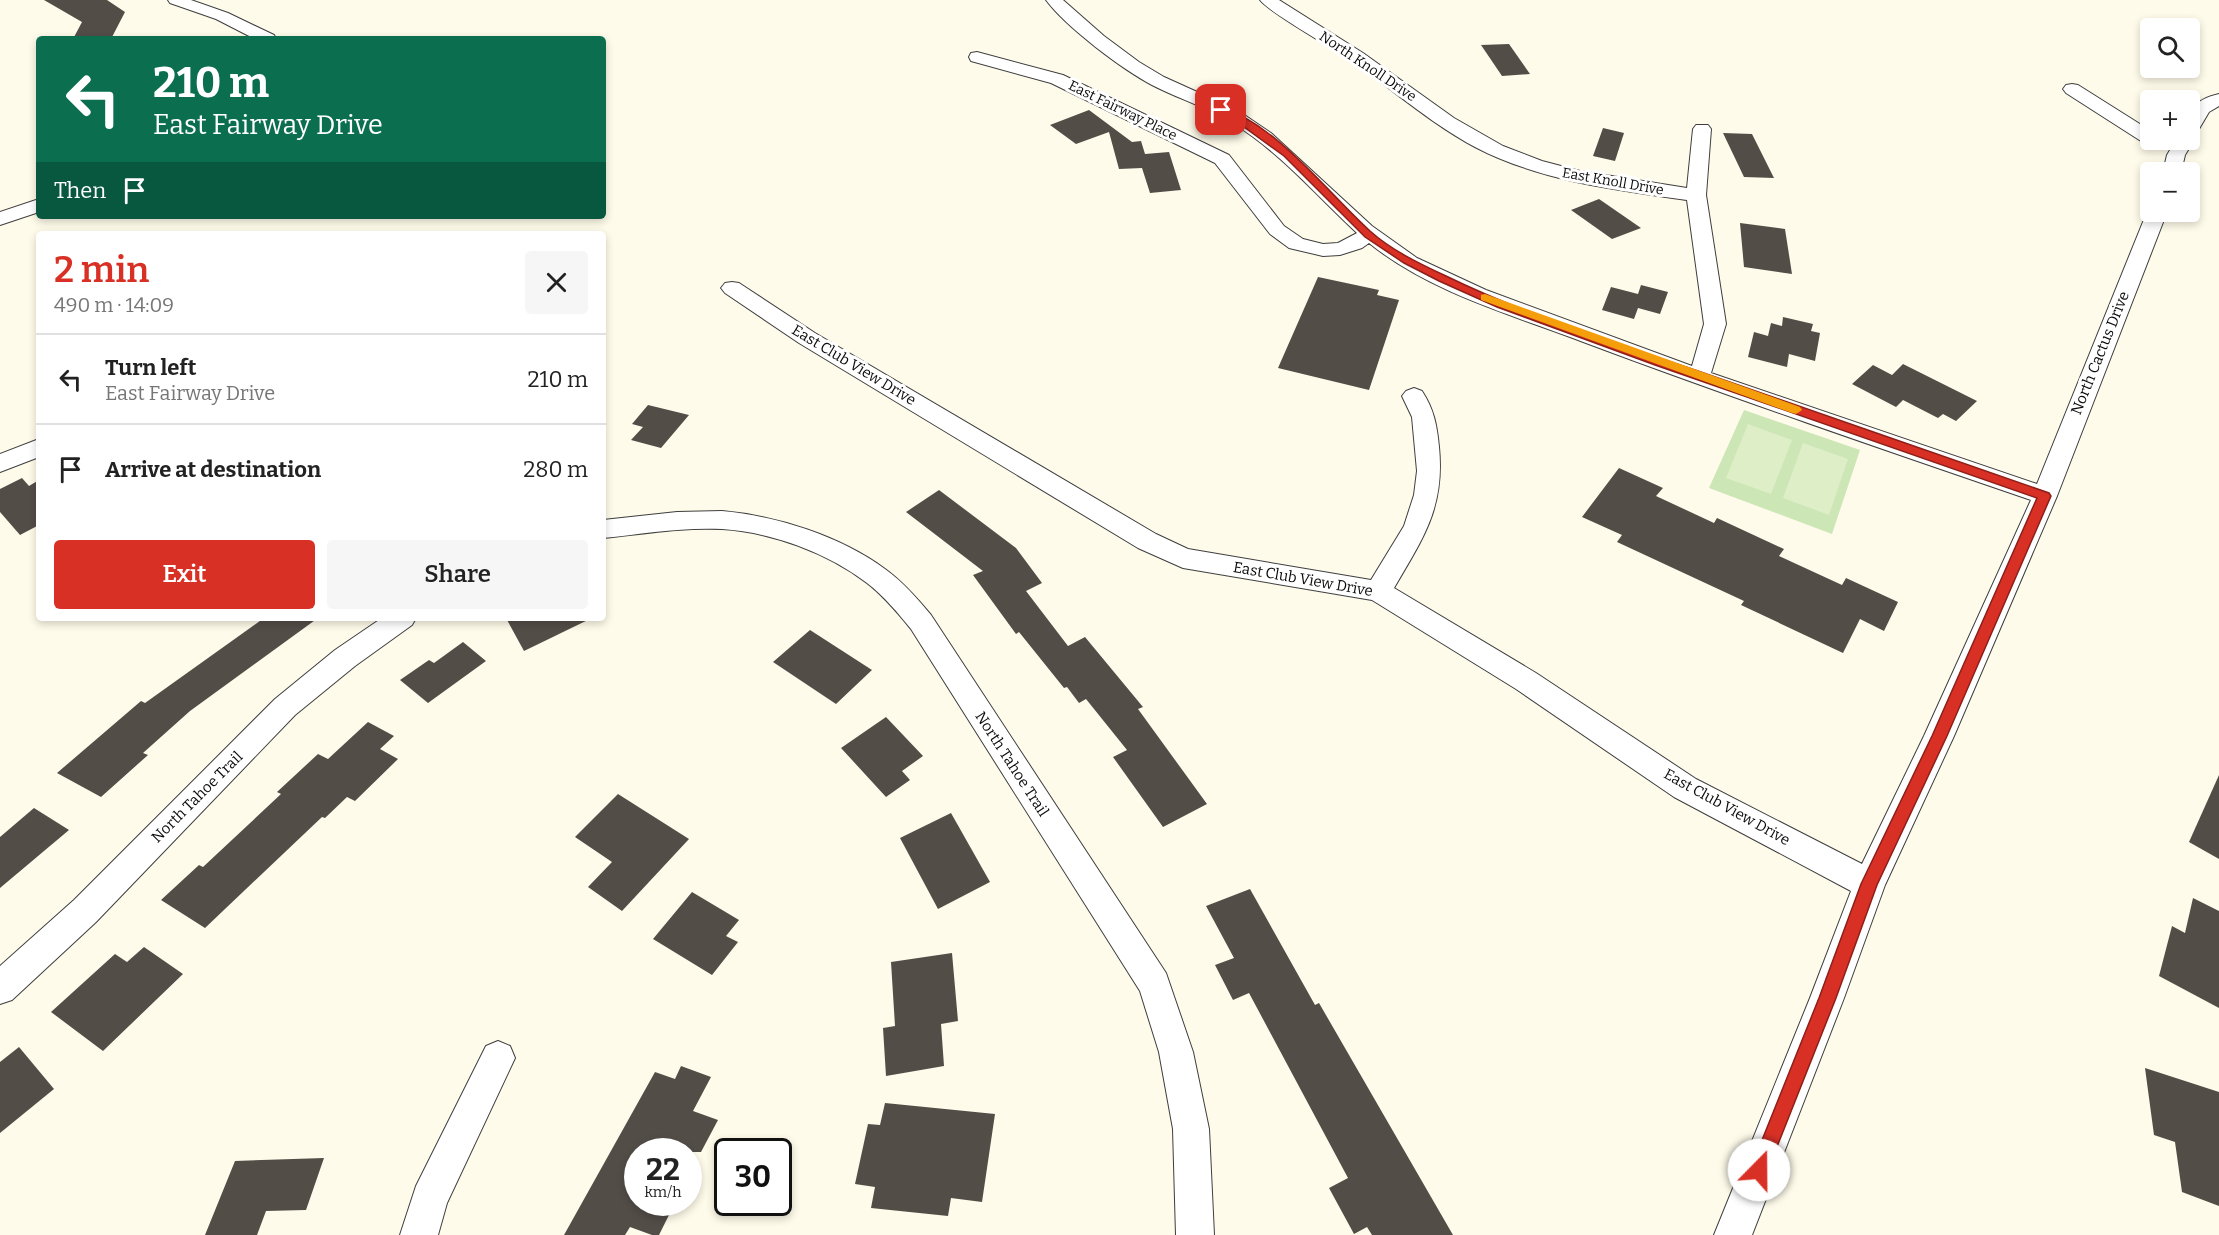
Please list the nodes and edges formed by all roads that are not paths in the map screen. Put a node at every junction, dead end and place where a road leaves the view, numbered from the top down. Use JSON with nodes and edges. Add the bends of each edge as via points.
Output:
{"nodes":[{"id":1,"x":176,"y":0,"type":"edge"},
{"id":2,"x":1054,"y":0,"type":"edge"},
{"id":3,"x":1268,"y":0,"type":"edge"},
{"id":4,"x":262,"y":36,"type":"edge"},
{"id":5,"x":977,"y":57,"type":"dead end"},
{"id":6,"x":2072,"y":89,"type":"dead end"},
{"id":7,"x":2219,"y":99,"type":"edge"},
{"id":8,"x":2200,"y":112,"type":"edge"},
{"id":9,"x":1702,"y":129,"type":"dead end"},
{"id":10,"x":2140,"y":132,"type":"edge"},
{"id":11,"x":1466,"y":134,"type":"joint"},
{"id":12,"x":1696,"y":195,"type":"junction"},
{"id":13,"x":36,"y":206,"type":"edge"},
{"id":14,"x":0,"y":219,"type":"edge"},
{"id":15,"x":2153,"y":222,"type":"edge"},
{"id":16,"x":1368,"y":234,"type":"junction"},
{"id":17,"x":732,"y":288,"type":"dead end"},
{"id":18,"x":1699,"y":376,"type":"junction"},
{"id":19,"x":1414,"y":396,"type":"dead end"},
{"id":20,"x":36,"y":448,"type":"edge"},
{"id":21,"x":0,"y":464,"type":"edge"},
{"id":22,"x":2045,"y":496,"type":"junction"},
{"id":23,"x":606,"y":529,"type":"edge"},
{"id":24,"x":1378,"y":591,"type":"junction"},
{"id":25,"x":398,"y":621,"type":"edge"},
{"id":26,"x":1869,"y":884,"type":"junction"},
{"id":27,"x":0,"y":988,"type":"edge"},
{"id":28,"x":498,"y":1058,"type":"dead end"},
{"id":29,"x":419,"y":1235,"type":"edge"},
{"id":30,"x":1195,"y":1235,"type":"edge"},
{"id":31,"x":1733,"y":1235,"type":"edge"}],
"edges":[{"from":1,"to":4,"type":"street","via":[[222,16]]},
{"from":2,"to":16,"type":"street","via":[[1109,49],[1148,75],[1241,120],[1269,139]]},
{"from":3,"to":11,"type":"street","name":"North Knoll Drive"},
{"from":5,"to":16,"type":"street","name":"East Fairway Place","via":[[1057,79],[1222,159],[1277,230],[1296,244],[1340,249]]},
{"from":6,"to":10,"type":"street"},
{"from":7,"to":8,"type":"street"},
{"from":9,"to":12,"type":"street"},
{"from":11,"to":12,"type":"street","name":"East Knoll Drive","via":[[1511,157],[1567,175]]},
{"from":12,"to":18,"type":"street","via":[[1715,324]]},
{"from":13,"to":14,"type":"street"},
{"from":15,"to":22,"type":"street","name":"North Cactus Drive"},
{"from":16,"to":18,"type":"street","via":[[1408,260],[1501,304]]},
{"from":17,"to":24,"type":"street","name":"East Club View Drive","via":[[807,338],[1147,541],[1184,558]]},
{"from":18,"to":22,"type":"street"},
{"from":19,"to":24,"type":"street","via":[[1424,417],[1426,495],[1416,527]]},
{"from":20,"to":21,"type":"street"},
{"from":22,"to":26,"type":"street","name":"North Cactus Drive"},
{"from":23,"to":30,"type":"street","name":"North Tahoe Trail","via":[[715,520],[768,527],[868,569],[896,592],[915,615],[1154,984],[1176,1052],[1191,1129]]},
{"from":24,"to":26,"type":"street","name":"East Club View Drive","via":[[1526,681],[1685,788]]},
{"from":25,"to":27,"type":"street","name":"North Tahoe Trail","via":[[285,707],[84,910]]},
{"from":26,"to":31,"type":"street","name":"North Cactus Drive"},
{"from":28,"to":29,"type":"street","via":[[429,1199]]}]}
